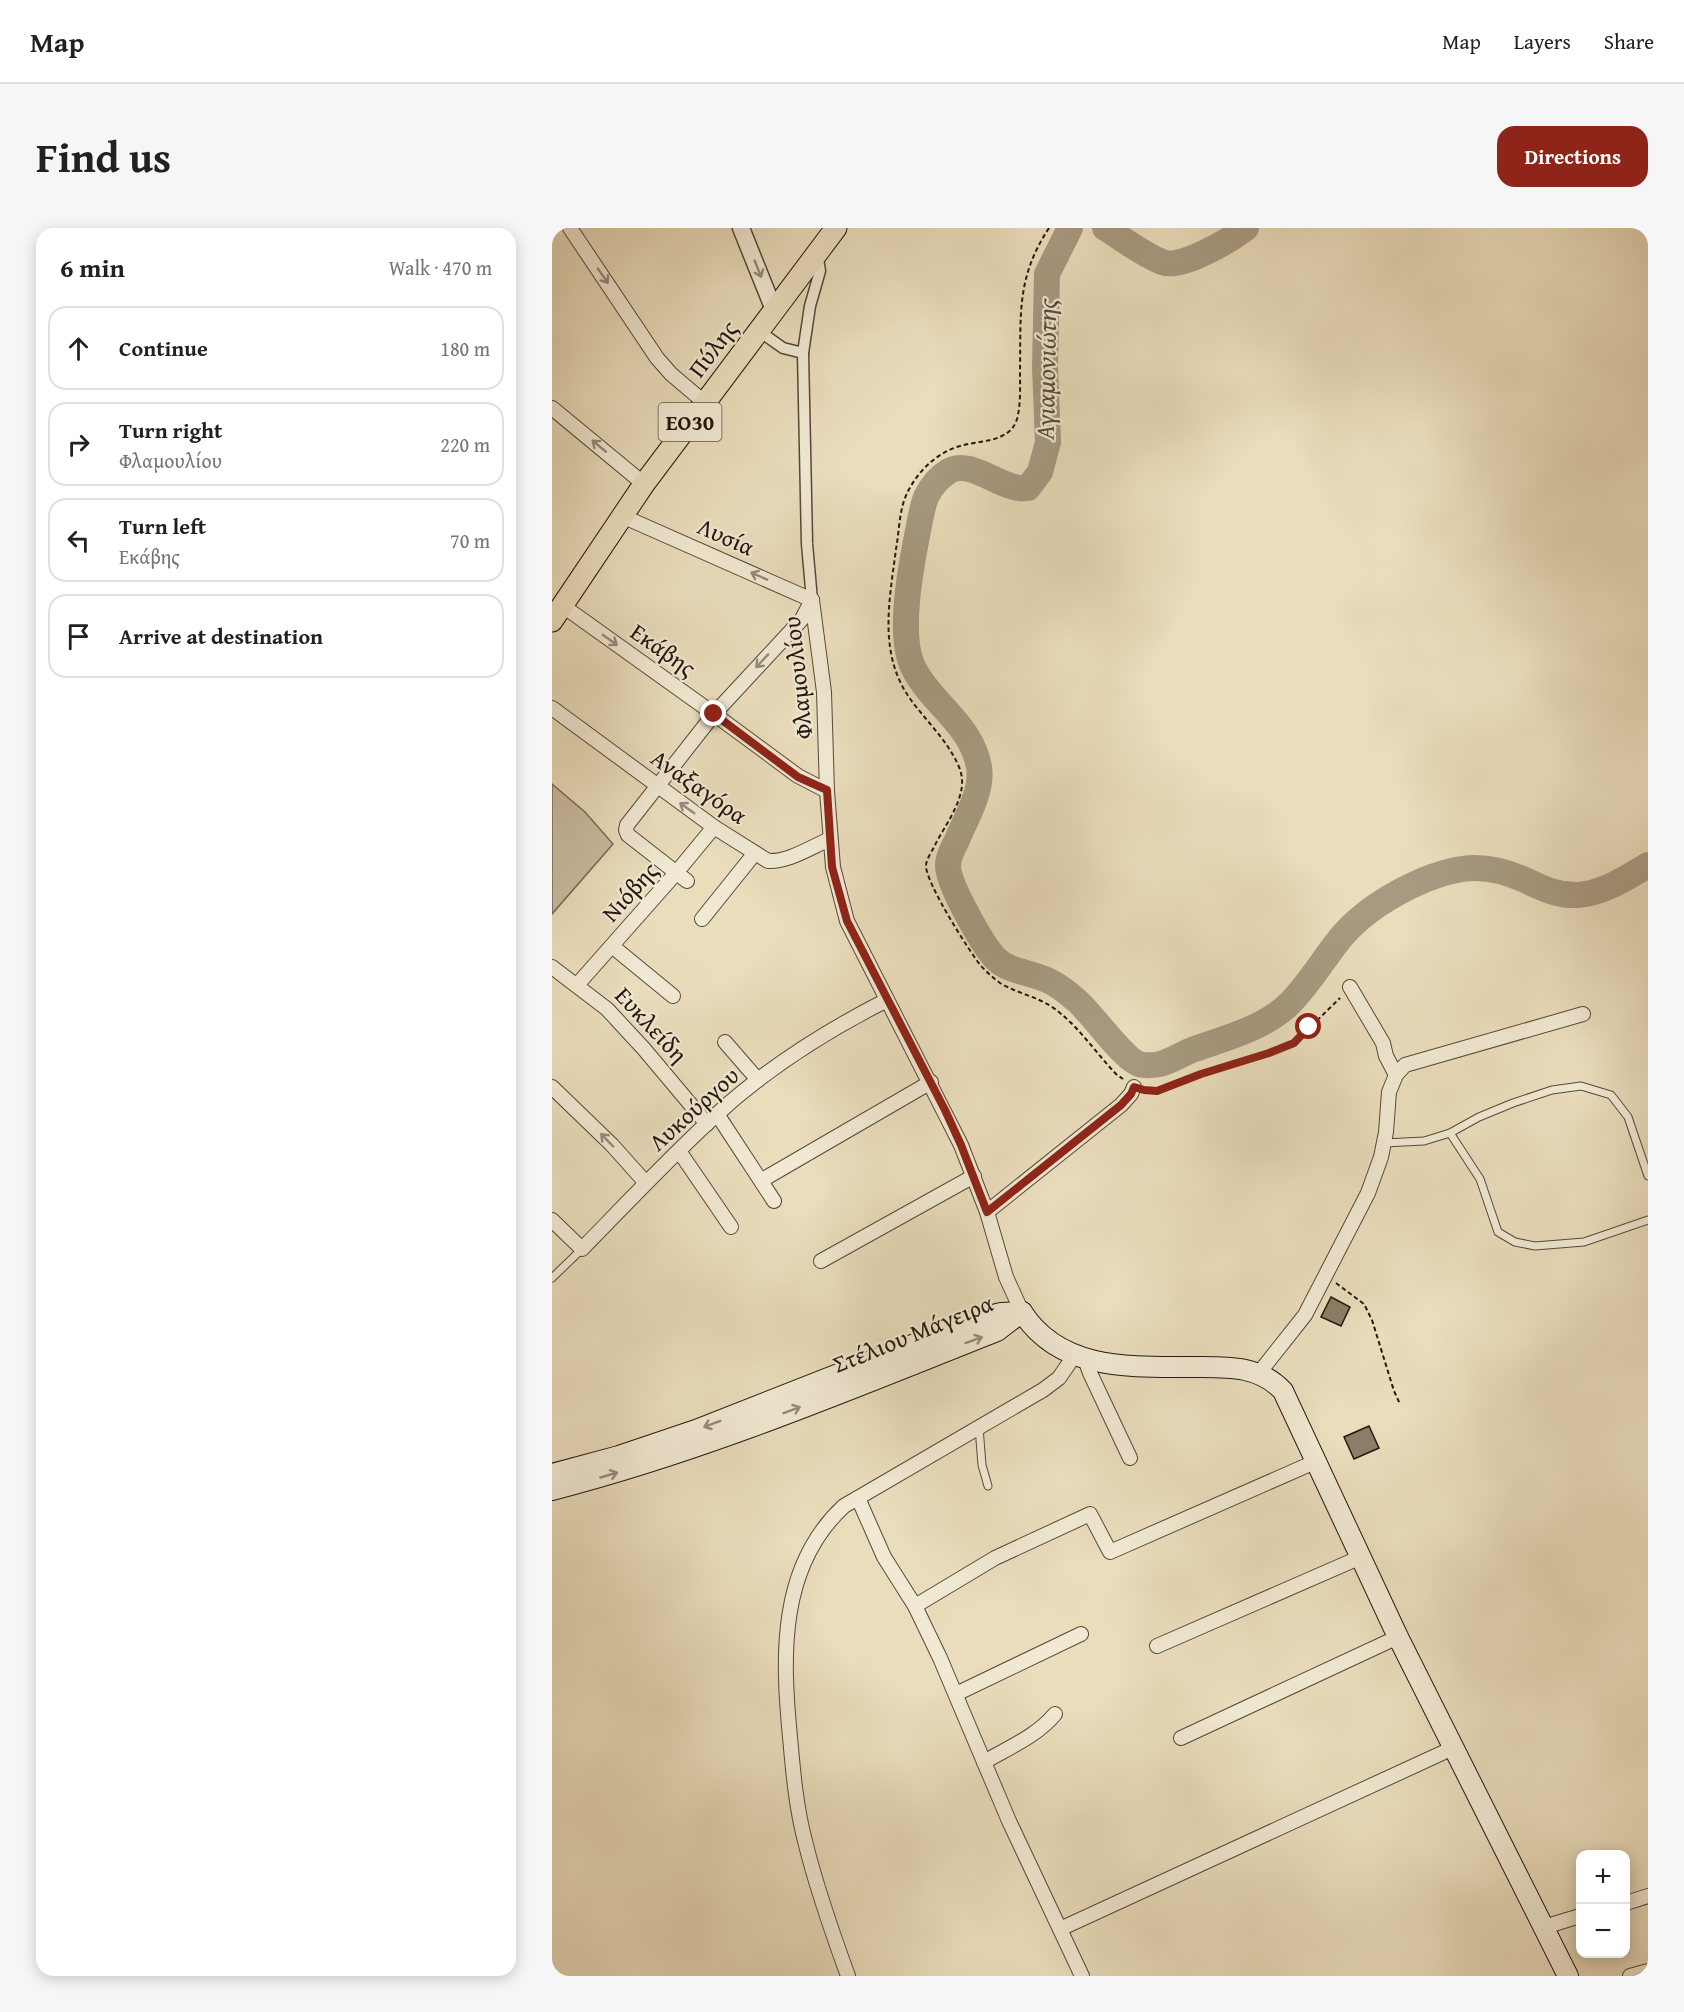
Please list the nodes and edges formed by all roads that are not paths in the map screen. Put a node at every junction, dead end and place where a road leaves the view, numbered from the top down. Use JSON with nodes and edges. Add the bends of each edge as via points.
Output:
{"nodes":[{"id":1,"x":570,"y":228,"type":"edge"},
{"id":2,"x":741,"y":228,"type":"edge"},
{"id":3,"x":836,"y":228,"type":"edge"},
{"id":4,"x":817,"y":253,"type":"junction"},
{"id":5,"x":774,"y":310,"type":"junction"},
{"id":6,"x":759,"y":331,"type":"junction"},
{"id":7,"x":803,"y":353,"type":"junction"},
{"id":8,"x":704,"y":402,"type":"junction"},
{"id":9,"x":552,"y":408,"type":"edge"},
{"id":10,"x":644,"y":484,"type":"junction"},
{"id":11,"x":622,"y":516,"type":"junction"},
{"id":12,"x":812,"y":600,"type":"junction"},
{"id":13,"x":557,"y":614,"type":"edge"},
{"id":14,"x":552,"y":708,"type":"edge"},
{"id":15,"x":714,"y":714,"type":"junction"},
{"id":16,"x":656,"y":786,"type":"junction"},
{"id":17,"x":827,"y":790,"type":"junction"},
{"id":18,"x":714,"y":827,"type":"junction"},
{"id":19,"x":830,"y":839,"type":"junction"},
{"id":20,"x":755,"y":853,"type":"junction"},
{"id":21,"x":681,"y":877,"type":"junction"},
{"id":22,"x":702,"y":919,"type":"dead end"},
{"id":23,"x":612,"y":946,"type":"junction"},
{"id":24,"x":552,"y":966,"type":"edge"},
{"id":25,"x":577,"y":984,"type":"junction"},
{"id":26,"x":1350,"y":987,"type":"road end"},
{"id":27,"x":673,"y":996,"type":"dead end"},
{"id":28,"x":887,"y":1000,"type":"junction"},
{"id":29,"x":1583,"y":1014,"type":"dead end"},
{"id":30,"x":725,"y":1042,"type":"dead end"},
{"id":31,"x":1396,"y":1074,"type":"junction"},
{"id":32,"x":758,"y":1080,"type":"junction"},
{"id":33,"x":931,"y":1082,"type":"junction"},
{"id":34,"x":552,"y":1087,"type":"edge"},
{"id":35,"x":1134,"y":1087,"type":"road end"},
{"id":36,"x":712,"y":1119,"type":"junction"},
{"id":37,"x":1450,"y":1133,"type":"junction"},
{"id":38,"x":1384,"y":1143,"type":"junction"},
{"id":39,"x":679,"y":1151,"type":"junction"},
{"id":40,"x":974,"y":1176,"type":"junction"},
{"id":41,"x":1648,"y":1176,"type":"edge"},
{"id":42,"x":762,"y":1180,"type":"junction"},
{"id":43,"x":646,"y":1183,"type":"junction"},
{"id":44,"x":774,"y":1201,"type":"dead end"},
{"id":45,"x":987,"y":1212,"type":"junction"},
{"id":46,"x":552,"y":1220,"type":"edge"},
{"id":47,"x":1648,"y":1220,"type":"edge"},
{"id":48,"x":731,"y":1227,"type":"dead end"},
{"id":49,"x":582,"y":1249,"type":"junction"},
{"id":50,"x":821,"y":1261,"type":"dead end"},
{"id":51,"x":552,"y":1278,"type":"edge"},
{"id":52,"x":1022,"y":1312,"type":"junction"},
{"id":53,"x":1080,"y":1357,"type":"junction"},
{"id":54,"x":1259,"y":1373,"type":"junction"},
{"id":55,"x":979,"y":1427,"type":"junction"},
{"id":56,"x":1130,"y":1458,"type":"dead end"},
{"id":57,"x":1317,"y":1461,"type":"junction"},
{"id":58,"x":552,"y":1474,"type":"edge"},
{"id":59,"x":988,"y":1486,"type":"dead end"},
{"id":60,"x":552,"y":1490,"type":"edge"},
{"id":61,"x":858,"y":1498,"type":"junction"},
{"id":62,"x":1361,"y":1557,"type":"junction"},
{"id":63,"x":915,"y":1606,"type":"junction"},
{"id":64,"x":1081,"y":1634,"type":"dead end"},
{"id":65,"x":1398,"y":1637,"type":"junction"},
{"id":66,"x":1157,"y":1646,"type":"dead end"},
{"id":67,"x":956,"y":1694,"type":"junction"},
{"id":68,"x":1055,"y":1714,"type":"dead end"},
{"id":69,"x":1181,"y":1738,"type":"dead end"},
{"id":70,"x":1453,"y":1748,"type":"junction"},
{"id":71,"x":984,"y":1762,"type":"junction"},
{"id":72,"x":1648,"y":1896,"type":"edge"},
{"id":73,"x":1630,"y":1902,"type":"edge"},
{"id":74,"x":1576,"y":1917,"type":"edge"},
{"id":75,"x":1544,"y":1927,"type":"junction"},
{"id":76,"x":1060,"y":1929,"type":"junction"},
{"id":77,"x":1648,"y":1971,"type":"edge"},
{"id":78,"x":848,"y":1976,"type":"edge"},
{"id":79,"x":1082,"y":1976,"type":"edge"},
{"id":80,"x":1568,"y":1976,"type":"edge"},
{"id":81,"x":1630,"y":1976,"type":"edge"}],
"edges":[{"from":1,"to":8,"type":"street","one_way":true,"via":[[657,358]]},
{"from":2,"to":5,"type":"street","one_way":true},
{"from":3,"to":4,"type":"main road","name":"Πύλης","number":"ΕΟ30"},
{"from":4,"to":5,"type":"main road","name":"Πύλης","number":"ΕΟ30"},
{"from":4,"to":7,"type":"street","name":"Φλαμουλίου","via":[[820,271]]},
{"from":5,"to":6,"type":"main road","name":"Πύλης","number":"ΕΟ30"},
{"from":6,"to":7,"type":"street","via":[[783,348]]},
{"from":6,"to":8,"type":"main road","name":"Πύλης","number":"ΕΟ30"},
{"from":7,"to":12,"type":"street","name":"Φλαμουλίου"},
{"from":8,"to":10,"type":"main road","name":"Πύλης","number":"ΕΟ30"},
{"from":10,"to":9,"type":"street","one_way":true},
{"from":10,"to":11,"type":"main road","name":"Πύλης","number":"ΕΟ30"},
{"from":12,"to":11,"type":"street","name":"Λυσία","one_way":true},
{"from":11,"to":13,"type":"main road","name":"Πύλης","number":"ΕΟ30"},
{"from":12,"to":15,"type":"street","one_way":true,"via":[[802,619]]},
{"from":12,"to":17,"type":"street","name":"Φλαμουλίου","via":[[824,692]]},
{"from":13,"to":15,"type":"street","name":"Εκάβης","one_way":true},
{"from":14,"to":16,"type":"street","name":"Αναξαγόρα"},
{"from":15,"to":16,"type":"street"},
{"from":15,"to":17,"type":"street","name":"Εκάβης","via":[[798,777]]},
{"from":18,"to":16,"type":"street","name":"Αναξαγόρα","one_way":true},
{"from":16,"to":21,"type":"street","via":[[626,830]]},
{"from":17,"to":19,"type":"street","name":"Φλαμουλίου"},
{"from":18,"to":20,"type":"street","name":"Αναξαγόρα"},
{"from":18,"to":21,"type":"street","name":"Νιόβης"},
{"from":19,"to":20,"type":"street","name":"Αναξαγόρα","via":[[778,862]]},
{"from":19,"to":28,"type":"street","name":"Φλαμουλίου","via":[[847,921]]},
{"from":20,"to":22,"type":"street"},
{"from":21,"to":23,"type":"street","name":"Νιόβης"},
{"from":23,"to":25,"type":"street","name":"Νιόβης"},
{"from":23,"to":27,"type":"street"},
{"from":24,"to":25,"type":"street","name":"Ευκλείδη"},
{"from":25,"to":36,"type":"street","name":"Ευκλείδη","via":[[628,1030]]},
{"from":26,"to":31,"type":"street"},
{"from":28,"to":32,"type":"street","name":"Λυκούργου","via":[[852,1018]]},
{"from":28,"to":33,"type":"street","name":"Φλαμουλίου"},
{"from":29,"to":31,"type":"street","via":[[1405,1065]]},
{"from":30,"to":32,"type":"street"},
{"from":31,"to":38,"type":"street","via":[[1389,1092]]},
{"from":32,"to":36,"type":"street","name":"Λυκούργου"},
{"from":33,"to":40,"type":"street","name":"Φλαμουλίου"},
{"from":33,"to":42,"type":"street"},
{"from":43,"to":34,"type":"street","one_way":true},
{"from":35,"to":45,"type":"street","via":[[1121,1105]]},
{"from":36,"to":39,"type":"street","name":"Λυκούργου"},
{"from":36,"to":42,"type":"street","name":"Ευκλείδη"},
{"from":37,"to":38,"type":"lane","via":[[1424,1141]]},
{"from":37,"to":41,"type":"lane","via":[[1513,1102],[1581,1086],[1611,1095],[1628,1117]]},
{"from":37,"to":47,"type":"lane","via":[[1480,1179],[1498,1232],[1515,1242],[1535,1246],[1584,1242]]},
{"from":38,"to":54,"type":"street","via":[[1368,1194],[1326,1277],[1297,1327]]},
{"from":39,"to":43,"type":"street","name":"Λυκούργου"},
{"from":39,"to":48,"type":"street"},
{"from":40,"to":45,"type":"street","name":"Φλαμουλίου"},
{"from":40,"to":50,"type":"street"},
{"from":42,"to":44,"type":"street","name":"Ευκλείδη"},
{"from":43,"to":49,"type":"street","name":"Λυκούργου"},
{"from":45,"to":52,"type":"street","name":"Φλαμουλίου","via":[[1006,1277]]},
{"from":46,"to":49,"type":"street"},
{"from":49,"to":51,"type":"lane","name":"Λυκούργου"},
{"from":52,"to":53,"type":"main road","via":[[1043,1338]]},
{"from":52,"to":58,"type":"main road","name":"Στέλιου Μάγειρα","one_way":true,"via":[[981,1318],[696,1430]]},
{"from":60,"to":52,"type":"main road","name":"Στέλιου Μάγειρα","one_way":true,"via":[[682,1452],[997,1331]]},
{"from":53,"to":54,"type":"main road","via":[[1132,1365],[1232,1368]]},
{"from":53,"to":55,"type":"street","via":[[1052,1383]]},
{"from":53,"to":56,"type":"street"},
{"from":54,"to":57,"type":"main road","via":[[1283,1391]]},
{"from":55,"to":59,"type":"lane"},
{"from":55,"to":61,"type":"street"},
{"from":57,"to":62,"type":"main road"},
{"from":57,"to":63,"type":"street","via":[[1110,1552],[1090,1514],[994,1558]]},
{"from":61,"to":63,"type":"street","via":[[885,1557]]},
{"from":61,"to":78,"type":"street","via":[[826,1524],[805,1559],[792,1597],[785,1645],[787,1712],[802,1827]]},
{"from":62,"to":65,"type":"main road"},
{"from":62,"to":66,"type":"street"},
{"from":63,"to":67,"type":"street"},
{"from":64,"to":67,"type":"street"},
{"from":65,"to":69,"type":"street"},
{"from":65,"to":70,"type":"main road"},
{"from":67,"to":71,"type":"street"},
{"from":68,"to":71,"type":"street","via":[[1034,1733]]},
{"from":70,"to":75,"type":"main road"},
{"from":70,"to":76,"type":"street"},
{"from":71,"to":76,"type":"street"},
{"from":72,"to":73,"type":"street"},
{"from":74,"to":75,"type":"street"},
{"from":75,"to":80,"type":"main road"},
{"from":76,"to":79,"type":"street"},
{"from":77,"to":81,"type":"street"}]}
